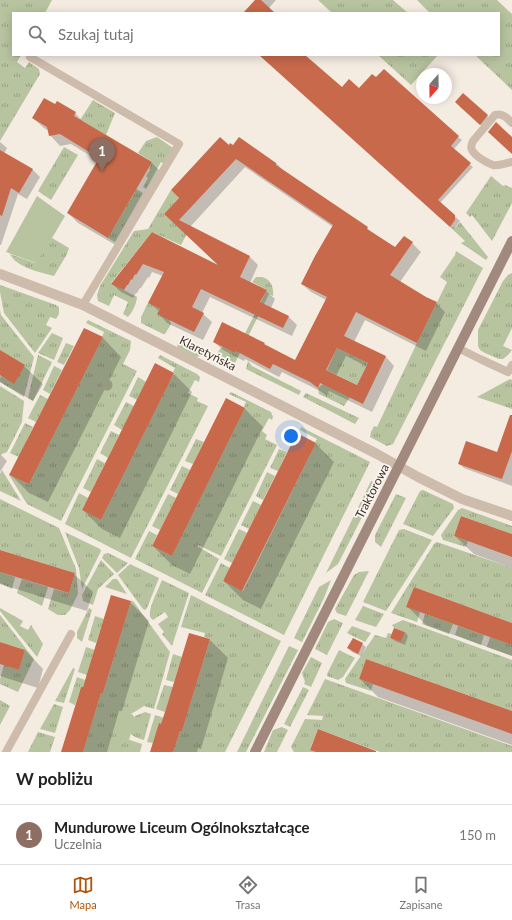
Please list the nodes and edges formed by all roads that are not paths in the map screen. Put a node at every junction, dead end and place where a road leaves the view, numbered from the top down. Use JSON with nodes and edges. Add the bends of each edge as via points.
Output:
{"nodes":[{"id":1,"x":30,"y":57,"type":"dead end"},
{"id":2,"x":512,"y":123,"type":"edge"},
{"id":3,"x":512,"y":162,"type":"edge"},
{"id":4,"x":512,"y":241,"type":"edge"},
{"id":5,"x":509,"y":254,"type":"edge"},
{"id":6,"x":0,"y":274,"type":"edge"},
{"id":7,"x":84,"y":305,"type":"junction"},
{"id":8,"x":458,"y":348,"type":"junction"},
{"id":9,"x":512,"y":365,"type":"edge"},
{"id":10,"x":399,"y":466,"type":"junction"},
{"id":11,"x":512,"y":516,"type":"edge"},
{"id":12,"x":70,"y":634,"type":"dead end"},
{"id":13,"x":6,"y":752,"type":"edge"},
{"id":14,"x":255,"y":752,"type":"edge"}],
"edges":[{"from":1,"to":7,"type":"lane","via":[[179,144]]},
{"from":2,"to":3,"type":"lane","via":[[503,115],[495,115],[471,145],[472,150],[482,160],[493,165]]},
{"from":4,"to":5,"type":"main road","name":"Traktorowa"},
{"from":5,"to":8,"type":"main road","name":"Traktorowa"},
{"from":6,"to":7,"type":"street","name":"Klaretyńska"},
{"from":7,"to":10,"type":"street","name":"Klaretyńska"},
{"from":8,"to":9,"type":"lane","via":[[508,372]]},
{"from":8,"to":10,"type":"main road","name":"Traktorowa"},
{"from":10,"to":11,"type":"street","name":"Klaretyńska","via":[[462,499]]},
{"from":10,"to":14,"type":"main road","name":"Traktorowa"},
{"from":12,"to":13,"type":"lane"}]}
